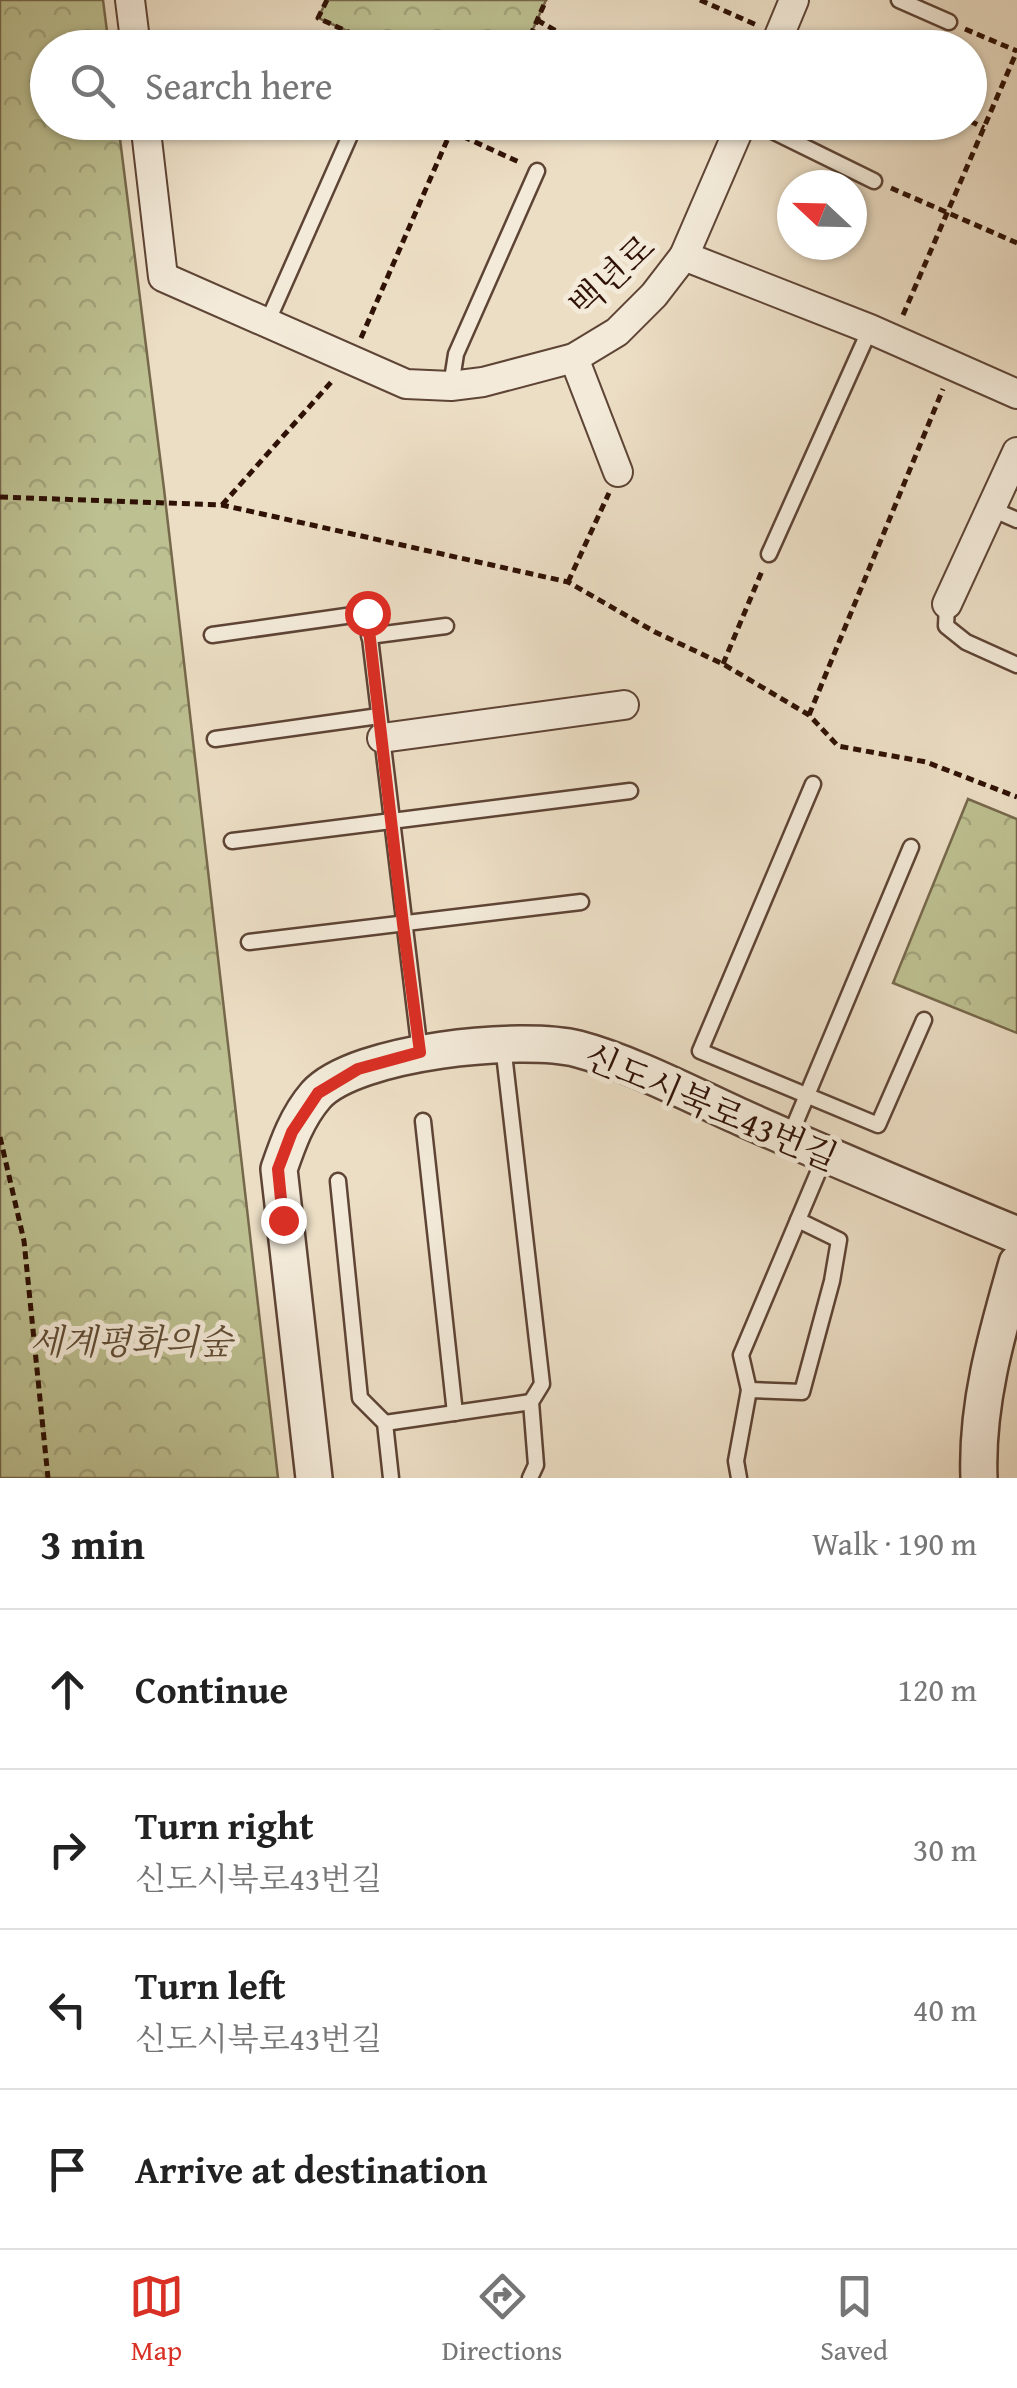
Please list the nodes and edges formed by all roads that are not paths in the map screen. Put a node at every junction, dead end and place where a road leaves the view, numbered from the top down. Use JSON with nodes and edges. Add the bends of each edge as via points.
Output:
{"nodes":[{"id":1,"x":130,"y":0,"type":"edge"},
{"id":2,"x":794,"y":0,"type":"edge"},
{"id":3,"x":900,"y":0,"type":"edge"},
{"id":4,"x":949,"y":22,"type":"road end"},
{"id":5,"x":134,"y":30,"type":"edge"},
{"id":6,"x":782,"y":30,"type":"edge"},
{"id":7,"x":147,"y":140,"type":"edge"},
{"id":8,"x":348,"y":140,"type":"edge"},
{"id":9,"x":734,"y":140,"type":"edge"},
{"id":10,"x":791,"y":140,"type":"edge"},
{"id":11,"x":537,"y":171,"type":"road end"},
{"id":12,"x":874,"y":181,"type":"road end"},
{"id":13,"x":684,"y":256,"type":"junction"},
{"id":14,"x":266,"y":323,"type":"junction"},
{"id":15,"x":881,"y":334,"type":"junction"},
{"id":16,"x":574,"y":358,"type":"junction"},
{"id":17,"x":451,"y":386,"type":"junction"},
{"id":18,"x":1017,"y":394,"type":"edge"},
{"id":19,"x":1017,"y":452,"type":"edge"},
{"id":20,"x":618,"y":472,"type":"road end"},
{"id":21,"x":1005,"y":514,"type":"edge"},
{"id":22,"x":768,"y":554,"type":"road end"},
{"id":23,"x":948,"y":604,"type":"joint"},
{"id":24,"x":446,"y":626,"type":"dead end"},
{"id":25,"x":212,"y":635,"type":"dead end"},
{"id":26,"x":370,"y":636,"type":"junction"},
{"id":27,"x":1017,"y":665,"type":"edge"},
{"id":28,"x":624,"y":706,"type":"dead end"},
{"id":29,"x":380,"y":727,"type":"junction"},
{"id":30,"x":215,"y":739,"type":"dead end"},
{"id":31,"x":813,"y":784,"type":"dead end"},
{"id":32,"x":630,"y":791,"type":"dead end"},
{"id":33,"x":391,"y":820,"type":"junction"},
{"id":34,"x":232,"y":841,"type":"dead end"},
{"id":35,"x":911,"y":847,"type":"dead end"},
{"id":36,"x":581,"y":902,"type":"dead end"},
{"id":37,"x":403,"y":924,"type":"junction"},
{"id":38,"x":248,"y":942,"type":"dead end"},
{"id":39,"x":924,"y":1020,"type":"dead end"},
{"id":40,"x":503,"y":1045,"type":"junction"},
{"id":41,"x":420,"y":1052,"type":"junction"},
{"id":42,"x":806,"y":1096,"type":"junction"},
{"id":43,"x":423,"y":1121,"type":"dead end"},
{"id":44,"x":789,"y":1138,"type":"junction"},
{"id":45,"x":825,"y":1156,"type":"junction"},
{"id":46,"x":338,"y":1181,"type":"dead end"},
{"id":47,"x":798,"y":1220,"type":"junction"},
{"id":48,"x":1017,"y":1235,"type":"edge"},
{"id":49,"x":1017,"y":1263,"type":"edge"},
{"id":50,"x":750,"y":1390,"type":"junction"},
{"id":51,"x":531,"y":1402,"type":"junction"},
{"id":52,"x":455,"y":1413,"type":"junction"},
{"id":53,"x":384,"y":1422,"type":"junction"},
{"id":54,"x":314,"y":1478,"type":"edge"},
{"id":55,"x":390,"y":1478,"type":"edge"},
{"id":56,"x":530,"y":1478,"type":"edge"},
{"id":57,"x":739,"y":1478,"type":"edge"},
{"id":58,"x":979,"y":1478,"type":"edge"}],
"edges":[{"from":1,"to":5,"type":"street"},
{"from":2,"to":6,"type":"street"},
{"from":3,"to":4,"type":"lane"},
{"from":7,"to":14,"type":"street","name":"백년로","via":[[163,277]]},
{"from":8,"to":14,"type":"lane"},
{"from":9,"to":13,"type":"street"},
{"from":10,"to":12,"type":"lane"},
{"from":11,"to":17,"type":"lane","via":[[456,354]]},
{"from":13,"to":15,"type":"street","name":"백년로"},
{"from":13,"to":16,"type":"street","name":"백년로","via":[[616,332]]},
{"from":14,"to":17,"type":"street","name":"백년로","via":[[406,384]]},
{"from":15,"to":18,"type":"street","name":"백년로"},
{"from":15,"to":22,"type":"lane"},
{"from":16,"to":17,"type":"street","name":"백년로"},
{"from":16,"to":20,"type":"street","name":"백년로"},
{"from":19,"to":21,"type":"street"},
{"from":21,"to":23,"type":"street"},
{"from":23,"to":27,"type":"lane","via":[[946,626]]},
{"from":24,"to":26,"type":"lane"},
{"from":25,"to":26,"type":"lane","via":[[367,613]]},
{"from":26,"to":29,"type":"lane"},
{"from":28,"to":29,"type":"street"},
{"from":29,"to":30,"type":"lane"},
{"from":29,"to":33,"type":"lane"},
{"from":31,"to":42,"type":"lane","via":[[700,1052]]},
{"from":32,"to":33,"type":"lane"},
{"from":33,"to":34,"type":"lane"},
{"from":33,"to":37,"type":"lane"},
{"from":35,"to":42,"type":"lane"},
{"from":36,"to":37,"type":"lane"},
{"from":37,"to":38,"type":"lane"},
{"from":37,"to":41,"type":"lane"},
{"from":39,"to":42,"type":"lane","via":[[878,1126]]},
{"from":40,"to":41,"type":"street","name":"신도시북로43번길"},
{"from":40,"to":44,"type":"street","name":"신도시북로43번길","via":[[577,1049]]},
{"from":40,"to":51,"type":"lane","via":[[542,1384]]},
{"from":41,"to":54,"type":"street","name":"신도시북로43번길","via":[[358,1069],[318,1093],[278,1169]]},
{"from":42,"to":44,"type":"lane"},
{"from":43,"to":52,"type":"lane"},
{"from":44,"to":45,"type":"street","name":"신도시북로43번길"},
{"from":45,"to":47,"type":"lane"},
{"from":45,"to":48,"type":"street","name":"신도시북로43번길"},
{"from":46,"to":53,"type":"lane","via":[[360,1398]]},
{"from":47,"to":50,"type":"lane","via":[[741,1356]]},
{"from":47,"to":50,"type":"lane","via":[[840,1240],[802,1392]]},
{"from":49,"to":58,"type":"street","via":[[991,1352]]},
{"from":50,"to":57,"type":"lane"},
{"from":51,"to":52,"type":"lane"},
{"from":51,"to":56,"type":"lane","via":[[536,1465]]},
{"from":52,"to":53,"type":"lane"},
{"from":53,"to":55,"type":"lane"}]}
